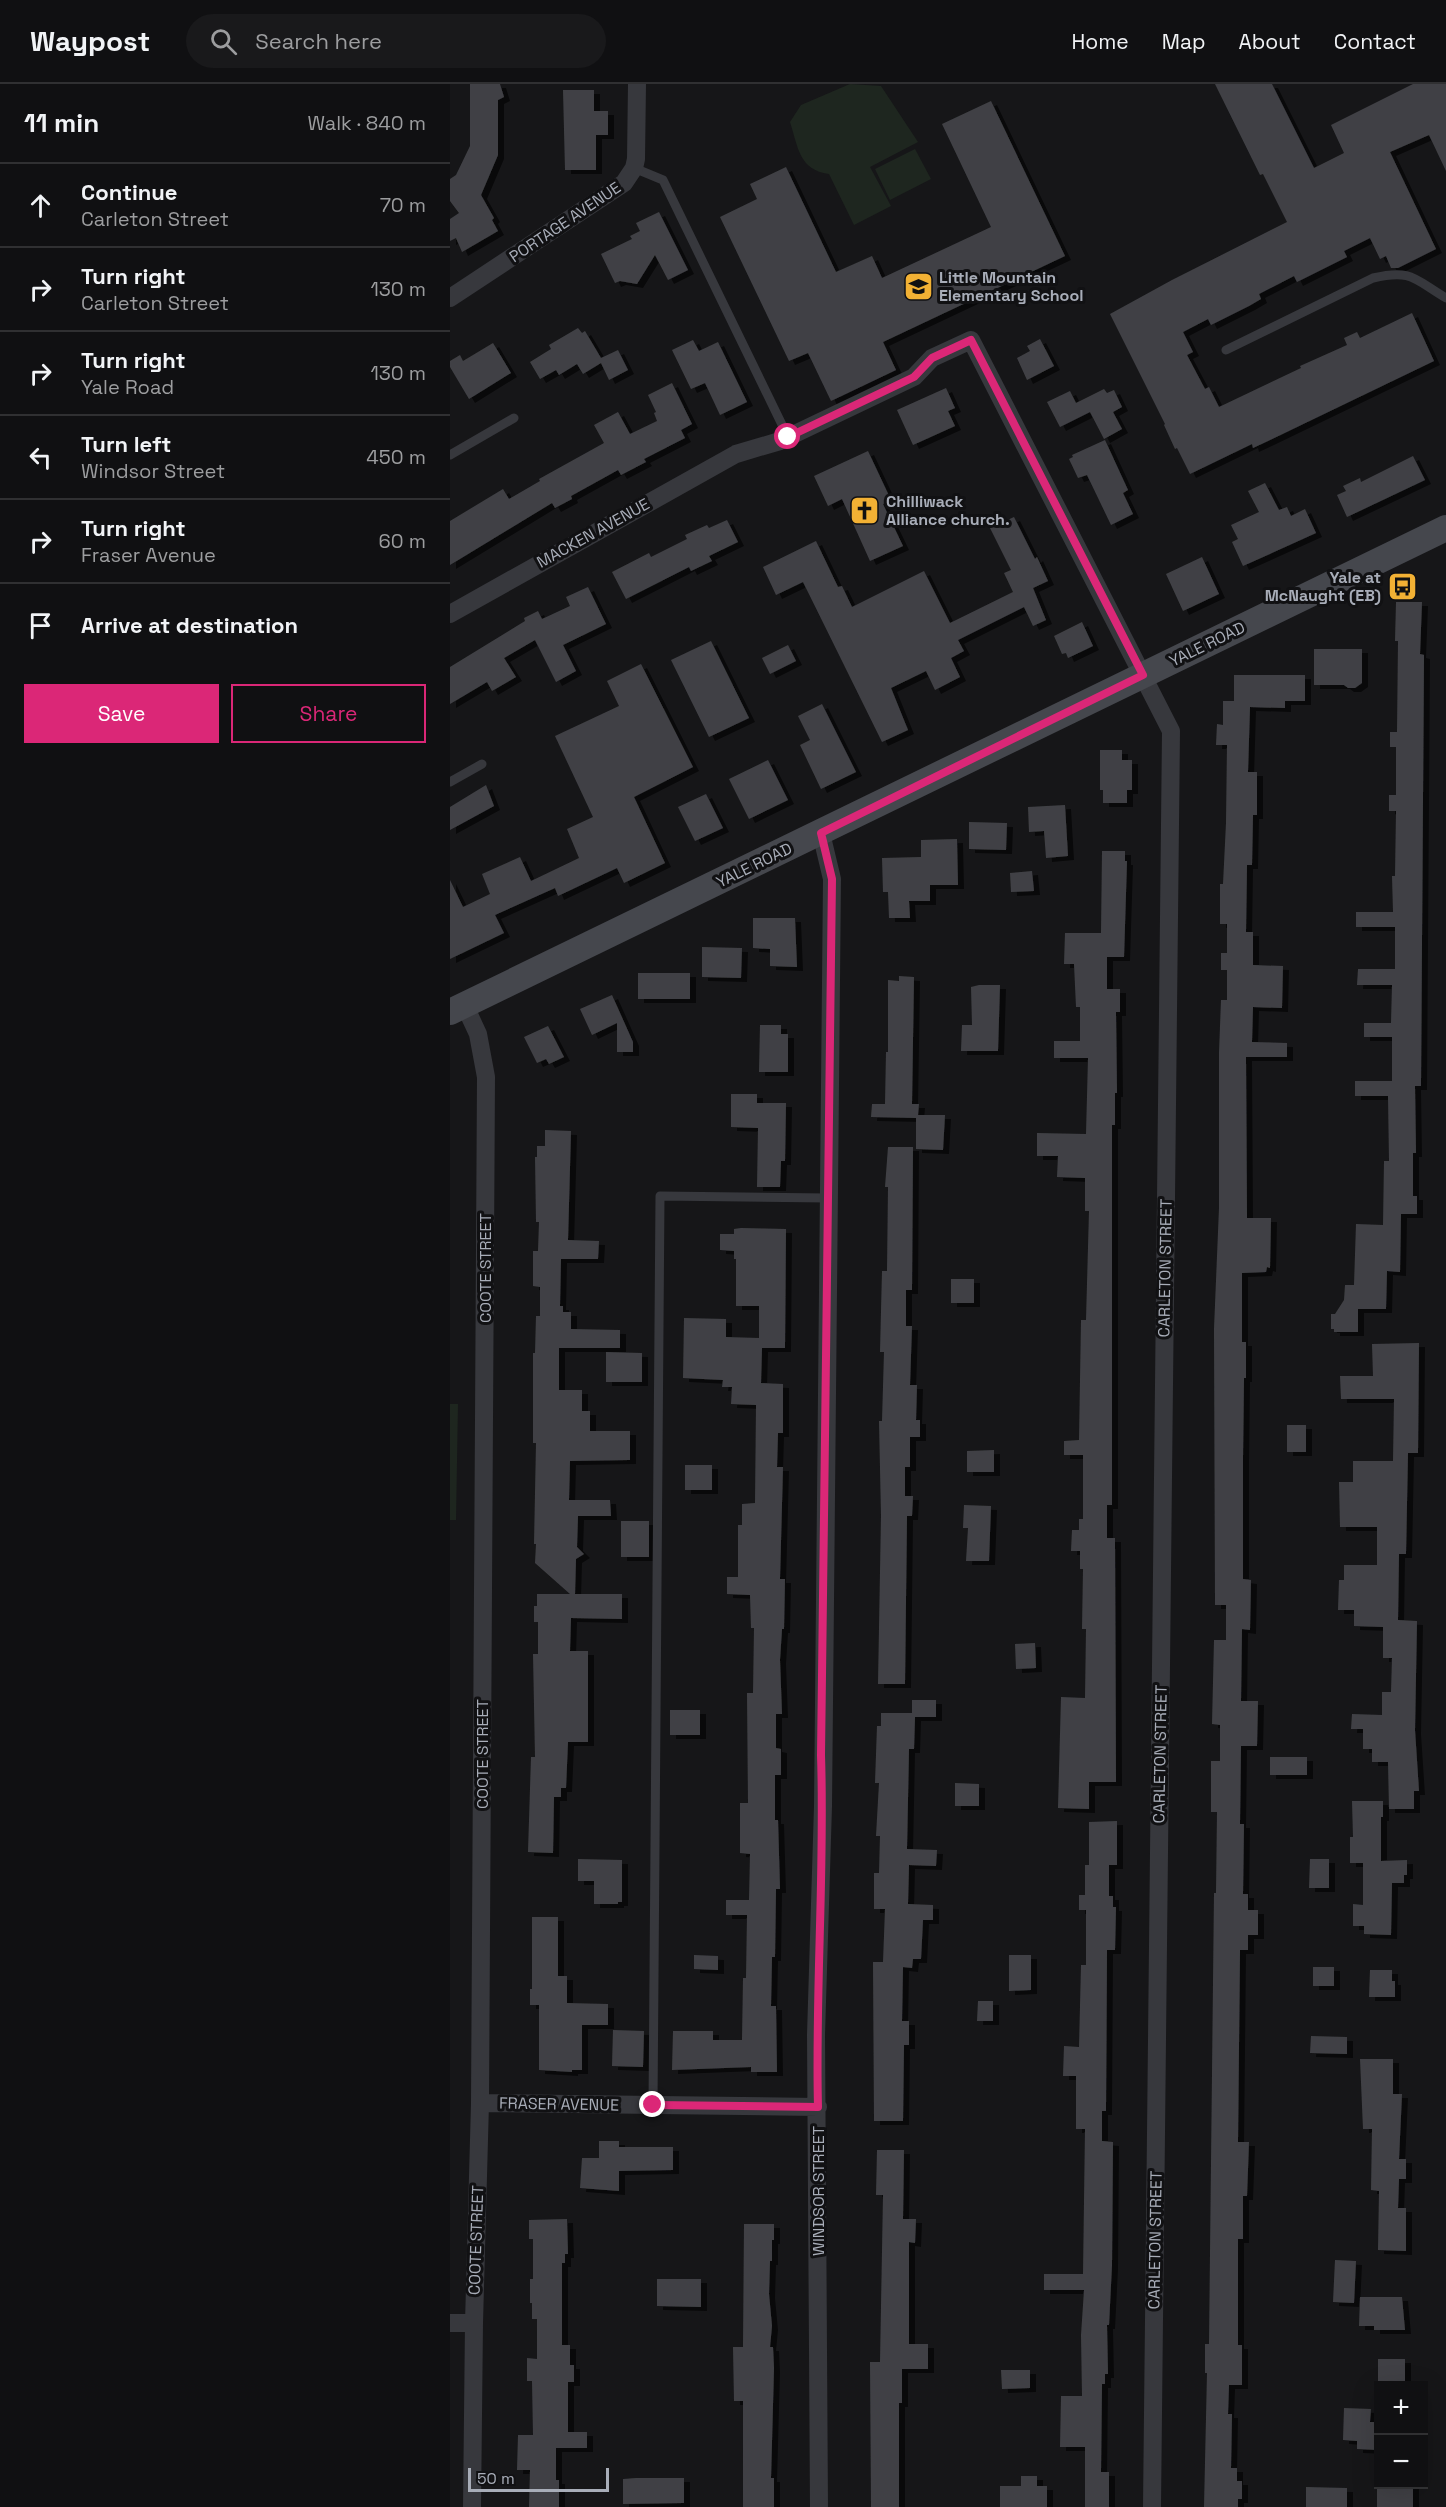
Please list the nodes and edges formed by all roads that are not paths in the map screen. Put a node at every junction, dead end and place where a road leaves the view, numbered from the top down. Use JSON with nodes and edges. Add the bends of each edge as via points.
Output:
{"nodes":[{"id":1,"x":637,"y":84,"type":"edge"},
{"id":2,"x":634,"y":168,"type":"junction"},
{"id":3,"x":1446,"y":297,"type":"edge"},
{"id":4,"x":450,"y":298,"type":"edge"},
{"id":5,"x":1226,"y":350,"type":"dead end"},
{"id":6,"x":514,"y":418,"type":"dead end"},
{"id":7,"x":788,"y":437,"type":"junction"},
{"id":8,"x":736,"y":453,"type":"joint"},
{"id":9,"x":450,"y":455,"type":"edge"},
{"id":10,"x":1446,"y":528,"type":"edge"},
{"id":11,"x":450,"y":614,"type":"edge"},
{"id":12,"x":1143,"y":675,"type":"junction"},
{"id":13,"x":482,"y":764,"type":"dead end"},
{"id":14,"x":450,"y":782,"type":"edge"},
{"id":15,"x":821,"y":833,"type":"junction"},
{"id":16,"x":457,"y":1009,"type":"edge"},
{"id":17,"x":828,"y":1198,"type":"junction"},
{"id":18,"x":480,"y":2103,"type":"junction"},
{"id":19,"x":653,"y":2105,"type":"junction"},
{"id":20,"x":818,"y":2107,"type":"junction"},
{"id":21,"x":450,"y":2323,"type":"edge"},
{"id":22,"x":474,"y":2323,"type":"junction"},
{"id":23,"x":472,"y":2507,"type":"edge"},
{"id":24,"x":819,"y":2507,"type":"edge"},
{"id":25,"x":1152,"y":2507,"type":"edge"}],
"edges":[{"from":1,"to":2,"type":"street","name":"PORTAGE AVENUE"},
{"from":2,"to":4,"type":"street","name":"PORTAGE AVENUE","via":[[615,190]]},
{"from":2,"to":7,"type":"lane","via":[[663,180]]},
{"from":3,"to":5,"type":"lane","via":[[1410,275],[1373,278]]},
{"from":6,"to":9,"type":"lane"},
{"from":7,"to":8,"type":"street","name":"CARLETON STREET"},
{"from":7,"to":12,"type":"street","name":"CARLETON STREET","via":[[914,377],[932,358],[971,340]]},
{"from":8,"to":11,"type":"street","name":"MACKEN AVENUE"},
{"from":10,"to":12,"type":"main road","name":"YALE ROAD"},
{"from":12,"to":15,"type":"main road","name":"YALE ROAD"},
{"from":12,"to":25,"type":"street","name":"CARLETON STREET","via":[[1171,731]]},
{"from":13,"to":14,"type":"lane"},
{"from":15,"to":16,"type":"main road","name":"YALE ROAD"},
{"from":15,"to":17,"type":"street","name":"WINDSOR STREET","via":[[832,879]]},
{"from":16,"to":18,"type":"street","name":"COOTE STREET","via":[[478,1034],[486,1077]]},
{"from":17,"to":19,"type":"lane","via":[[660,1196]]},
{"from":17,"to":20,"type":"street","name":"WINDSOR STREET"},
{"from":18,"to":19,"type":"street","name":"FRASER AVENUE"},
{"from":18,"to":22,"type":"street","name":"COOTE STREET"},
{"from":19,"to":20,"type":"street","name":"FRASER AVENUE"},
{"from":20,"to":24,"type":"street","name":"WINDSOR STREET"},
{"from":21,"to":22,"type":"street"},
{"from":22,"to":23,"type":"street","name":"COOTE STREET"}]}
